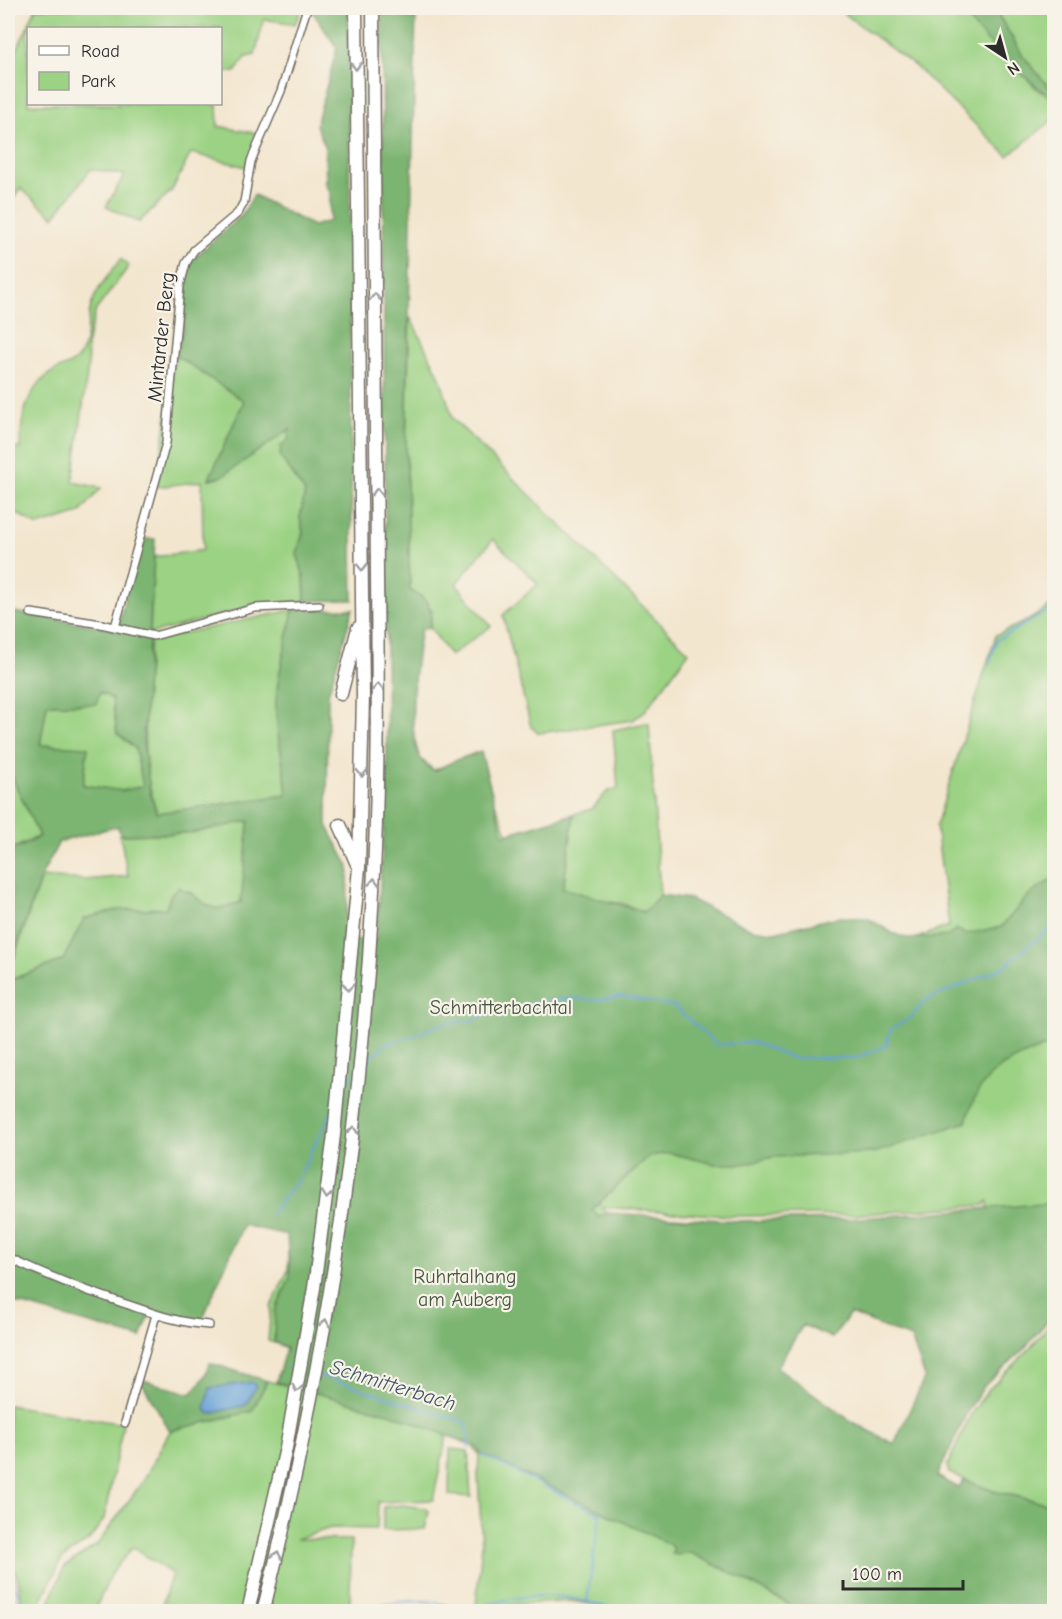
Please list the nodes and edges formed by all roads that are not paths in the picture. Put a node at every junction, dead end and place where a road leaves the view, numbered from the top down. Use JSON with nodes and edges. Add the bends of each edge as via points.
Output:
{"nodes":[{"id":1,"x":307,"y":8,"type":"edge"},
{"id":2,"x":356,"y":8,"type":"edge"},
{"id":3,"x":373,"y":8,"type":"edge"},
{"id":4,"x":320,"y":605,"type":"dead end"},
{"id":5,"x":363,"y":610,"type":"junction"},
{"id":6,"x":31,"y":613,"type":"dead end"},
{"id":7,"x":115,"y":627,"type":"junction"},
{"id":8,"x":342,"y":694,"type":"dead end"},
{"id":9,"x":340,"y":825,"type":"dead end"},
{"id":10,"x":359,"y":868,"type":"junction"},
{"id":11,"x":8,"y":1257,"type":"edge"},
{"id":12,"x":156,"y":1315,"type":"junction"},
{"id":13,"x":209,"y":1324,"type":"dead end"},
{"id":14,"x":125,"y":1423,"type":"dead end"},
{"id":15,"x":248,"y":1611,"type":"edge"},
{"id":16,"x":263,"y":1611,"type":"edge"}],
"edges":[{"from":1,"to":7,"type":"street","name":"Mintarder Berg","via":[[281,92],[251,161],[244,202],[238,213],[194,250],[186,263],[180,286],[166,443]]},
{"from":2,"to":5,"type":"highway","one_way":true},
{"from":16,"to":3,"type":"highway","one_way":true,"via":[[301,1451],[334,1270],[355,1111],[369,940],[379,663]]},
{"from":4,"to":7,"type":"street","via":[[255,608],[153,636]]},
{"from":5,"to":8,"type":"highway"},
{"from":5,"to":10,"type":"highway","one_way":true},
{"from":6,"to":7,"type":"street"},
{"from":9,"to":10,"type":"highway"},
{"from":10,"to":15,"type":"highway","one_way":true,"via":[[334,1135],[314,1288],[286,1448]]},
{"from":11,"to":12,"type":"street","via":[[61,1282]]},
{"from":12,"to":13,"type":"street"},
{"from":12,"to":14,"type":"street"}]}
